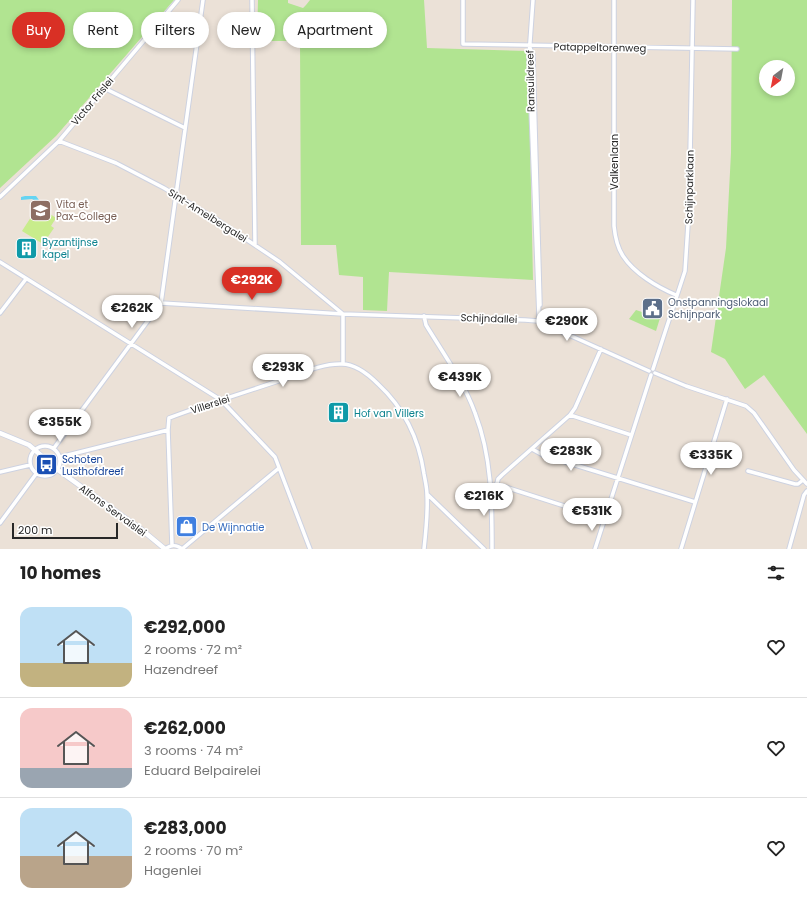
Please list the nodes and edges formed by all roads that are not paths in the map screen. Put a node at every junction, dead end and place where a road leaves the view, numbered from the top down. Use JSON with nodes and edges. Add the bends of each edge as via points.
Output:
{"nodes":[{"id":1,"x":178,"y":0,"type":"edge"},
{"id":2,"x":203,"y":0,"type":"edge"},
{"id":3,"x":252,"y":0,"type":"edge"},
{"id":4,"x":463,"y":0,"type":"edge"},
{"id":5,"x":533,"y":0,"type":"edge"},
{"id":6,"x":614,"y":0,"type":"edge"},
{"id":7,"x":693,"y":0,"type":"edge"},
{"id":8,"x":530,"y":45,"type":"junction"},
{"id":9,"x":614,"y":47,"type":"junction"},
{"id":10,"x":692,"y":49,"type":"junction"},
{"id":11,"x":737,"y":49,"type":"dead end"},
{"id":12,"x":104,"y":88,"type":"junction"},
{"id":13,"x":185,"y":128,"type":"junction"},
{"id":14,"x":60,"y":140,"type":"junction"},
{"id":15,"x":176,"y":195,"type":"junction"},
{"id":16,"x":0,"y":197,"type":"edge"},
{"id":17,"x":255,"y":245,"type":"junction"},
{"id":18,"x":0,"y":262,"type":"edge"},
{"id":19,"x":26,"y":279,"type":"junction"},
{"id":20,"x":676,"y":296,"type":"junction"},
{"id":21,"x":161,"y":303,"type":"junction"},
{"id":22,"x":0,"y":312,"type":"edge"},
{"id":23,"x":343,"y":314,"type":"junction"},
{"id":24,"x":424,"y":316,"type":"junction"},
{"id":25,"x":538,"y":321,"type":"junction"},
{"id":26,"x":130,"y":344,"type":"junction"},
{"id":27,"x":602,"y":349,"type":"junction"},
{"id":28,"x":343,"y":364,"type":"junction"},
{"id":29,"x":652,"y":372,"type":"junction"},
{"id":30,"x":727,"y":399,"type":"junction"},
{"id":31,"x":221,"y":400,"type":"junction"},
{"id":32,"x":570,"y":415,"type":"junction"},
{"id":33,"x":168,"y":430,"type":"junction"},
{"id":34,"x":0,"y":433,"type":"edge"},
{"id":35,"x":631,"y":435,"type":"junction"},
{"id":36,"x":54,"y":448,"type":"junction"},
{"id":37,"x":532,"y":449,"type":"junction"},
{"id":38,"x":34,"y":450,"type":"junction"},
{"id":39,"x":60,"y":457,"type":"junction"},
{"id":40,"x":30,"y":465,"type":"junction"},
{"id":41,"x":279,"y":468,"type":"junction"},
{"id":42,"x":58,"y":470,"type":"junction"},
{"id":43,"x":748,"y":471,"type":"dead end"},
{"id":44,"x":0,"y":472,"type":"edge"},
{"id":45,"x":36,"y":474,"type":"junction"},
{"id":46,"x":618,"y":478,"type":"junction"},
{"id":47,"x":490,"y":479,"type":"junction"},
{"id":48,"x":498,"y":479,"type":"junction"},
{"id":49,"x":803,"y":480,"type":"junction"},
{"id":50,"x":497,"y":484,"type":"junction"},
{"id":51,"x":807,"y":484,"type":"edge"},
{"id":52,"x":491,"y":485,"type":"junction"},
{"id":53,"x":807,"y":491,"type":"edge"},
{"id":54,"x":427,"y":494,"type":"junction"},
{"id":55,"x":695,"y":502,"type":"junction"},
{"id":56,"x":604,"y":520,"type":"junction"},
{"id":57,"x":0,"y":523,"type":"edge"},
{"id":58,"x":172,"y":545,"type":"junction"},
{"id":59,"x":165,"y":549,"type":"edge"},
{"id":60,"x":182,"y":549,"type":"edge"},
{"id":61,"x":310,"y":549,"type":"edge"},
{"id":62,"x":424,"y":549,"type":"edge"},
{"id":63,"x":484,"y":549,"type":"edge"},
{"id":64,"x":492,"y":549,"type":"edge"},
{"id":65,"x":595,"y":549,"type":"edge"},
{"id":66,"x":681,"y":549,"type":"edge"},
{"id":67,"x":789,"y":549,"type":"edge"}],
"edges":[{"from":1,"to":12,"type":"street","name":"Victor Frislei"},
{"from":2,"to":13,"type":"street"},
{"from":3,"to":17,"type":"street"},
{"from":4,"to":8,"type":"street","name":"Patappeltorenweg","via":[[463,44]]},
{"from":5,"to":8,"type":"street","name":"Ransuildreef"},
{"from":6,"to":9,"type":"street","name":"Valkenlaan"},
{"from":7,"to":10,"type":"street","name":"Schijnparklaan"},
{"from":8,"to":9,"type":"street","name":"Patappeltorenweg"},
{"from":8,"to":25,"type":"street","name":"Ransuildreef"},
{"from":9,"to":10,"type":"street","name":"Patappeltorenweg"},
{"from":9,"to":20,"type":"street","name":"Valkenlaan","via":[[616,241],[632,267]]},
{"from":10,"to":11,"type":"street","name":"Patappeltorenweg"},
{"from":10,"to":20,"type":"street","name":"Schijnparklaan","via":[[687,246],[685,270]]},
{"from":12,"to":13,"type":"street"},
{"from":12,"to":14,"type":"street","name":"Victor Frislei"},
{"from":13,"to":15,"type":"street"},
{"from":14,"to":15,"type":"street","name":"Sint-Amelbergalei","via":[[116,163]]},
{"from":14,"to":16,"type":"street","name":"Victor Frislei"},
{"from":15,"to":17,"type":"street","name":"Sint-Amelbergalei"},
{"from":15,"to":21,"type":"street"},
{"from":17,"to":23,"type":"street","name":"Sint-Amelbergalei","via":[[304,280]]},
{"from":18,"to":19,"type":"street"},
{"from":19,"to":22,"type":"street"},
{"from":19,"to":26,"type":"street"},
{"from":20,"to":29,"type":"street","name":"Schijnparklaan"},
{"from":21,"to":23,"type":"street","name":"Schijndallei"},
{"from":21,"to":26,"type":"street"},
{"from":23,"to":24,"type":"street","name":"Schijndallei"},
{"from":23,"to":28,"type":"street"},
{"from":24,"to":25,"type":"street","name":"Schijndallei"},
{"from":24,"to":47,"type":"street","via":[[475,413]]},
{"from":25,"to":27,"type":"street","name":"Schijndallei"},
{"from":26,"to":31,"type":"street"},
{"from":26,"to":36,"type":"street"},
{"from":27,"to":29,"type":"street","name":"Schijndallei"},
{"from":27,"to":32,"type":"street"},
{"from":28,"to":31,"type":"street","name":"Villerslei","via":[[329,365]]},
{"from":28,"to":54,"type":"street","name":"Villerslei","via":[[368,374],[396,403],[408,421],[420,453]]},
{"from":29,"to":30,"type":"street","name":"Schijndallei"},
{"from":29,"to":35,"type":"street","name":"Schijnparklaan"},
{"from":30,"to":49,"type":"street","name":"Schijndallei","via":[[746,406],[754,413]]},
{"from":30,"to":55,"type":"street"},
{"from":31,"to":33,"type":"street","name":"Villerslei","via":[[169,418]]},
{"from":31,"to":41,"type":"street","via":[[270,451]]},
{"from":32,"to":35,"type":"street"},
{"from":32,"to":37,"type":"street"},
{"from":33,"to":39,"type":"street"},
{"from":33,"to":58,"type":"street"},
{"from":34,"to":38,"type":"street","name":"Alfons Servaislei","via":[[17,439]]},
{"from":35,"to":46,"type":"street","name":"Schijnparklaan"},
{"from":36,"to":38,"type":"street","via":[[44,445]]},
{"from":36,"to":39,"type":"street"},
{"from":37,"to":46,"type":"street","via":[[543,455]]},
{"from":37,"to":48,"type":"street"},
{"from":38,"to":40,"type":"street"},
{"from":38,"to":42,"type":"street","name":"Alfons Servaislei"},
{"from":39,"to":42,"type":"street"},
{"from":40,"to":44,"type":"street"},
{"from":40,"to":45,"type":"street"},
{"from":41,"to":60,"type":"street"},
{"from":41,"to":61,"type":"street"},
{"from":42,"to":45,"type":"street","via":[[48,476]]},
{"from":42,"to":59,"type":"street","name":"Alfons Servaislei"},
{"from":43,"to":49,"type":"street","via":[[795,484]]},
{"from":45,"to":57,"type":"street"},
{"from":46,"to":55,"type":"street"},
{"from":46,"to":56,"type":"street","name":"Schijnparklaan"},
{"from":47,"to":48,"type":"street"},
{"from":47,"to":52,"type":"street"},
{"from":48,"to":50,"type":"street"},
{"from":49,"to":51,"type":"street","name":"Schijndallei"},
{"from":50,"to":52,"type":"street"},
{"from":50,"to":56,"type":"street"},
{"from":52,"to":64,"type":"street"},
{"from":53,"to":67,"type":"street"},
{"from":54,"to":62,"type":"street","name":"Villerslei"},
{"from":54,"to":63,"type":"street"},
{"from":55,"to":66,"type":"street"},
{"from":56,"to":65,"type":"street","name":"Schijnparklaan"},
{"from":58,"to":59,"type":"street"},
{"from":58,"to":60,"type":"street"}]}
